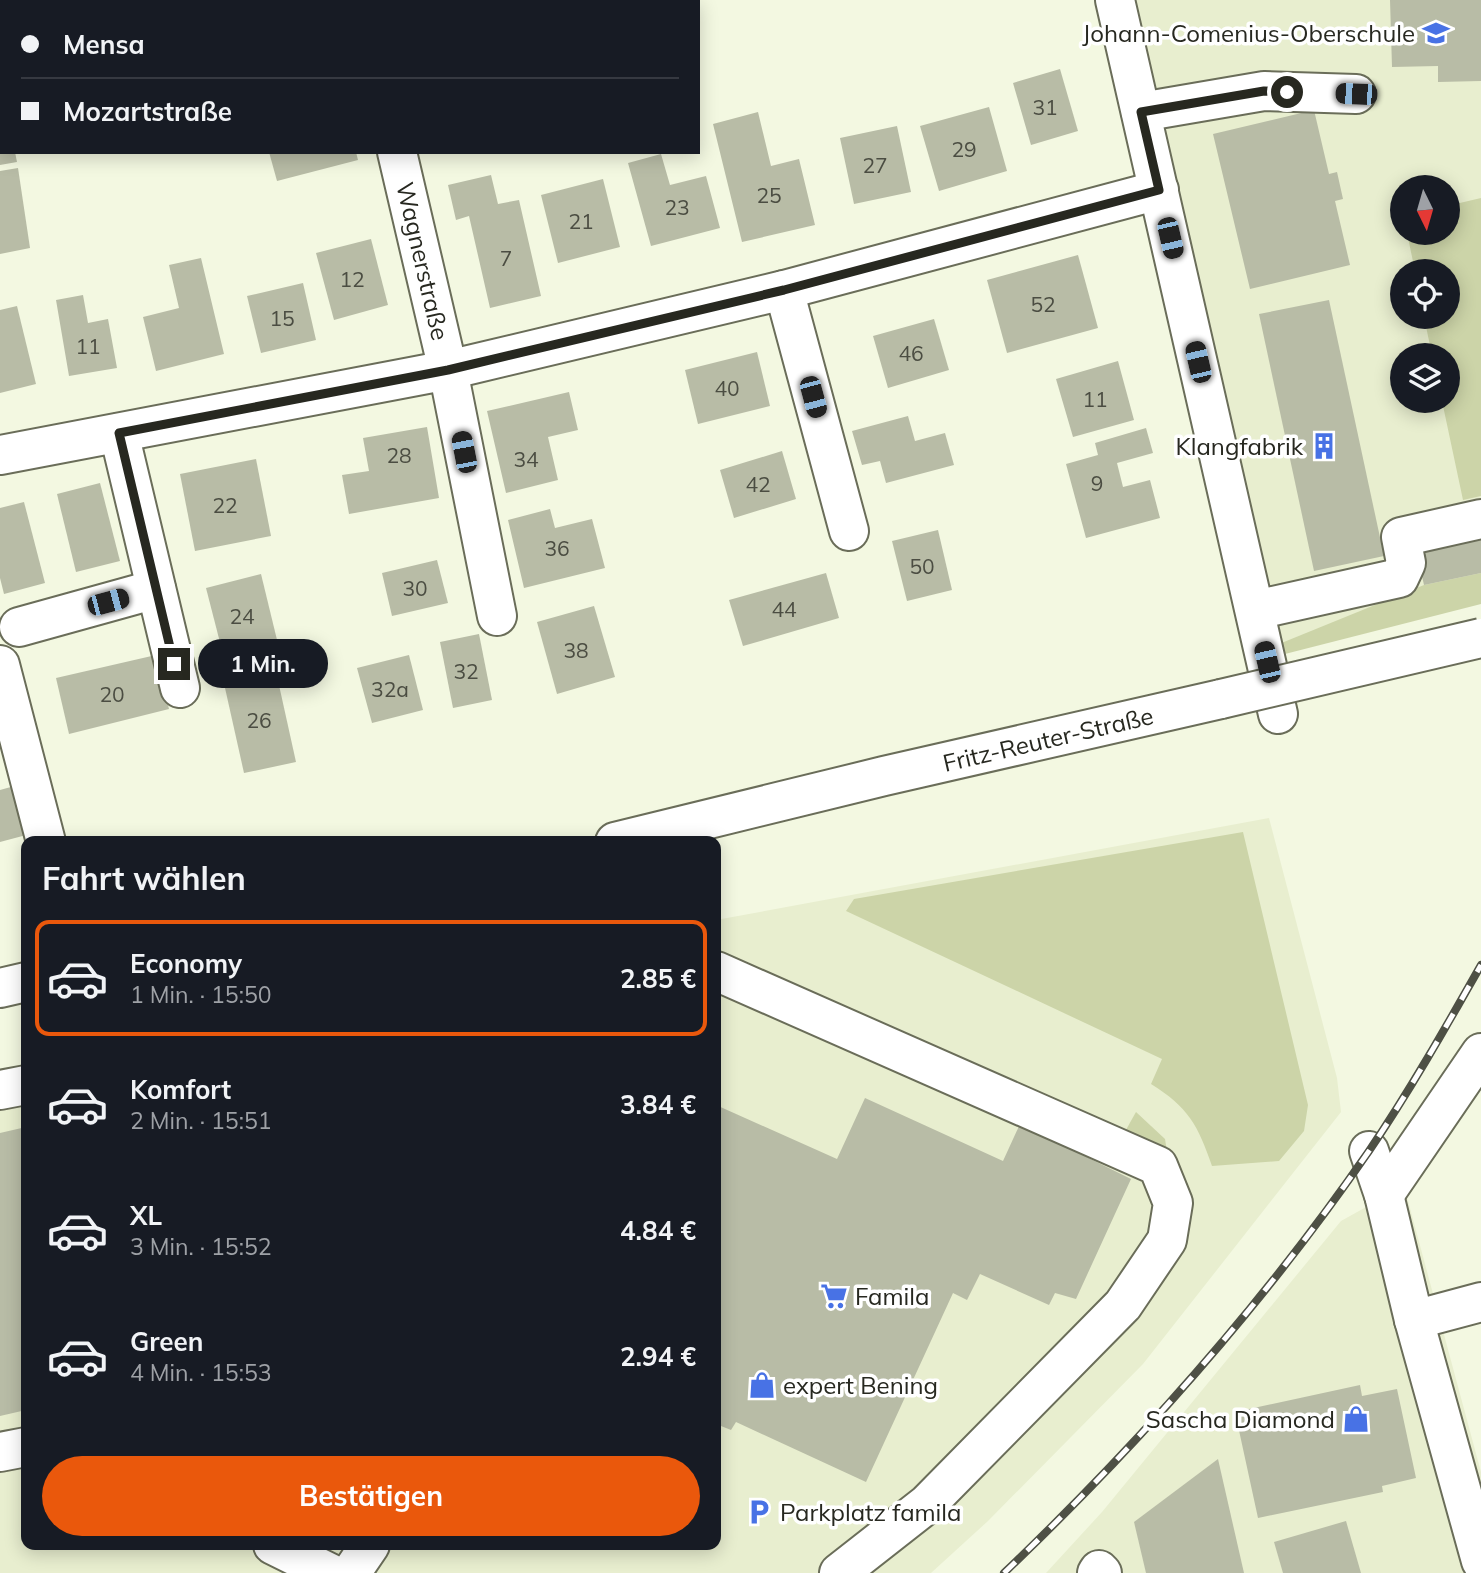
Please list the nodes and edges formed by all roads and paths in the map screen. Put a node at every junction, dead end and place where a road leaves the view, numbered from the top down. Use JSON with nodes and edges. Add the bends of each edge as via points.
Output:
{"nodes":[{"id":1,"x":1115,"y":0,"type":"edge"},
{"id":2,"x":1356,"y":94,"type":"dead end"},
{"id":3,"x":1141,"y":112,"type":"junction"},
{"id":4,"x":397,"y":154,"type":"edge"},
{"id":5,"x":1159,"y":190,"type":"junction"},
{"id":6,"x":784,"y":290,"type":"junction"},
{"id":7,"x":448,"y":370,"type":"junction"},
{"id":8,"x":119,"y":433,"type":"junction"},
{"id":9,"x":0,"y":455,"type":"edge"},
{"id":10,"x":1481,"y":519,"type":"edge"},
{"id":11,"x":849,"y":531,"type":"dead end"},
{"id":12,"x":156,"y":589,"type":"junction"},
{"id":13,"x":1255,"y":610,"type":"junction"},
{"id":14,"x":497,"y":616,"type":"dead end"},
{"id":15,"x":19,"y":627,"type":"dead end"},
{"id":16,"x":1481,"y":638,"type":"edge"},
{"id":17,"x":0,"y":665,"type":"edge"},
{"id":18,"x":180,"y":688,"type":"dead end"},
{"id":19,"x":1278,"y":713,"type":"dead end"},
{"id":20,"x":44,"y":836,"type":"edge"},
{"id":21,"x":640,"y":836,"type":"edge"},
{"id":22,"x":721,"y":973,"type":"edge"},
{"id":23,"x":21,"y":983,"type":"edge"},
{"id":24,"x":0,"y":988,"type":"edge"},
{"id":25,"x":1481,"y":1053,"type":"edge"},
{"id":26,"x":21,"y":1086,"type":"edge"},
{"id":27,"x":0,"y":1090,"type":"edge"},
{"id":28,"x":1369,"y":1151,"type":"dead end"},
{"id":29,"x":1384,"y":1195,"type":"junction"},
{"id":30,"x":1481,"y":1302,"type":"edge"},
{"id":31,"x":1413,"y":1320,"type":"junction"},
{"id":32,"x":21,"y":1448,"type":"edge"},
{"id":33,"x":0,"y":1452,"type":"edge"},
{"id":34,"x":283,"y":1550,"type":"edge"},
{"id":35,"x":367,"y":1550,"type":"edge"},
{"id":36,"x":1481,"y":1561,"type":"edge"},
{"id":37,"x":330,"y":1573,"type":"edge"},
{"id":38,"x":351,"y":1573,"type":"edge"},
{"id":39,"x":839,"y":1573,"type":"edge"}],
"edges":[{"from":1,"to":3,"type":"street"},
{"from":2,"to":3,"type":"street","via":[[1264,91]]},
{"from":3,"to":5,"type":"street"},
{"from":4,"to":7,"type":"street","name":"Wagnerstraße"},
{"from":5,"to":6,"type":"street"},
{"from":5,"to":13,"type":"street"},
{"from":6,"to":7,"type":"street"},
{"from":6,"to":11,"type":"street"},
{"from":7,"to":8,"type":"street"},
{"from":7,"to":14,"type":"street","name":"Wagnerstraße"},
{"from":8,"to":9,"type":"street"},
{"from":8,"to":12,"type":"street"},
{"from":10,"to":13,"type":"street","via":[[1401,537],[1406,563],[1399,578]]},
{"from":12,"to":15,"type":"street"},
{"from":12,"to":18,"type":"street"},
{"from":13,"to":19,"type":"street"},
{"from":16,"to":21,"type":"street","name":"Fritz-Reuter-Straße","bridge":true},
{"from":17,"to":20,"type":"street"},
{"from":22,"to":39,"type":"street","via":[[1158,1166],[1173,1203],[1167,1240],[1123,1305],[927,1504]]},
{"from":23,"to":24,"type":"street"},
{"from":25,"to":29,"type":"street"},
{"from":26,"to":27,"type":"street"},
{"from":28,"to":29,"type":"street"},
{"from":29,"to":31,"type":"street"},
{"from":30,"to":31,"type":"street"},
{"from":31,"to":36,"type":"street"},
{"from":32,"to":33,"type":"street"},
{"from":34,"to":37,"type":"street"},
{"from":35,"to":38,"type":"street"}]}
